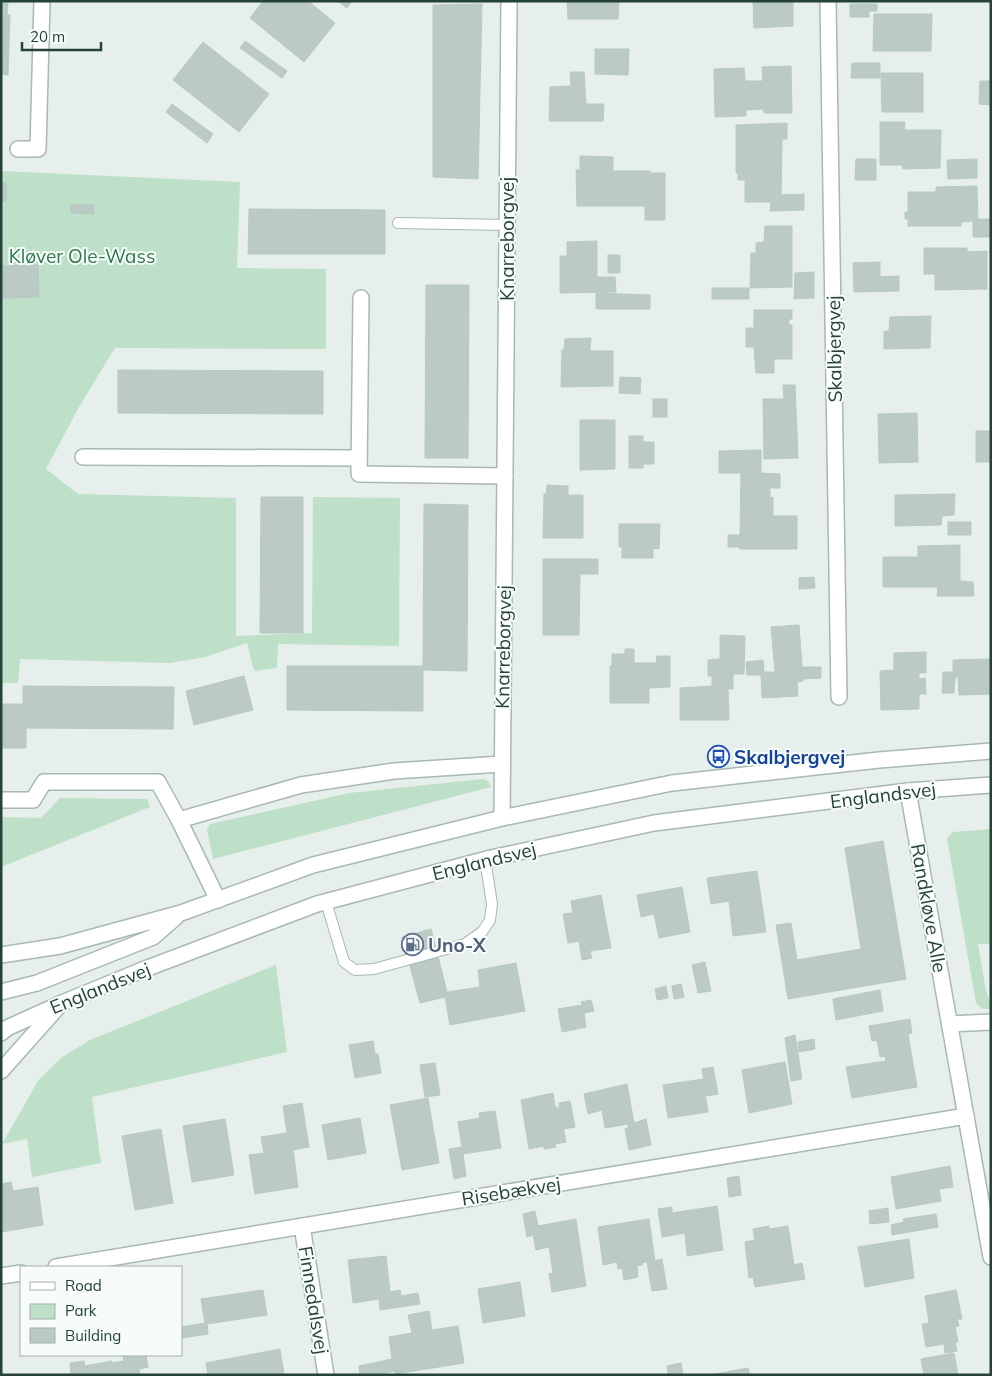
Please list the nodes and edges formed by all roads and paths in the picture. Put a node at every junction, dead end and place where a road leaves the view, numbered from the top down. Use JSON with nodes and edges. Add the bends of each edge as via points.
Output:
{"nodes":[{"id":1,"x":42,"y":1,"type":"edge"},
{"id":2,"x":509,"y":1,"type":"edge"},
{"id":3,"x":828,"y":1,"type":"edge"},
{"id":4,"x":18,"y":149,"type":"dead end"},
{"id":5,"x":398,"y":223,"type":"dead end"},
{"id":6,"x":507,"y":225,"type":"junction"},
{"id":7,"x":361,"y":298,"type":"dead end"},
{"id":8,"x":83,"y":457,"type":"dead end"},
{"id":9,"x":359,"y":458,"type":"junction"},
{"id":10,"x":505,"y":476,"type":"junction"},
{"id":11,"x":839,"y":697,"type":"dead end"},
{"id":12,"x":991,"y":751,"type":"edge"},
{"id":13,"x":502,"y":764,"type":"junction"},
{"id":14,"x":991,"y":785,"type":"edge"},
{"id":15,"x":908,"y":791,"type":"junction"},
{"id":16,"x":1,"y":800,"type":"edge"},
{"id":17,"x":502,"y":818,"type":"junction"},
{"id":18,"x":178,"y":820,"type":"junction"},
{"id":19,"x":485,"y":860,"type":"junction"},
{"id":20,"x":218,"y":900,"type":"junction"},
{"id":21,"x":326,"y":902,"type":"junction"},
{"id":22,"x":181,"y":913,"type":"junction"},
{"id":23,"x":1,"y":955,"type":"edge"},
{"id":24,"x":1,"y":992,"type":"edge"},
{"id":25,"x":62,"y":1002,"type":"junction"},
{"id":26,"x":991,"y":1022,"type":"edge"},
{"id":27,"x":950,"y":1024,"type":"junction"},
{"id":28,"x":1,"y":1033,"type":"edge"},
{"id":29,"x":1,"y":1071,"type":"edge"},
{"id":30,"x":966,"y":1116,"type":"junction"},
{"id":31,"x":302,"y":1226,"type":"junction"},
{"id":32,"x":991,"y":1257,"type":"edge"},
{"id":33,"x":62,"y":1266,"type":"edge"},
{"id":34,"x":20,"y":1273,"type":"edge"},
{"id":35,"x":1,"y":1276,"type":"edge"},
{"id":36,"x":326,"y":1375,"type":"edge"}],
"edges":[{"from":1,"to":4,"type":"street","via":[[38,149]]},
{"from":2,"to":6,"type":"street","name":"Knarreborgvej"},
{"from":3,"to":11,"type":"street","name":"Skalbjergvej"},
{"from":5,"to":6,"type":"lane"},
{"from":6,"to":10,"type":"street","name":"Knarreborgvej"},
{"from":7,"to":9,"type":"street"},
{"from":8,"to":9,"type":"street"},
{"from":9,"to":10,"type":"street","via":[[359,474]]},
{"from":10,"to":13,"type":"street","name":"Knarreborgvej"},
{"from":12,"to":17,"type":"street","name":"Englandsvej","via":[[672,783]]},
{"from":13,"to":17,"type":"street","name":"Knarreborgvej"},
{"from":13,"to":18,"type":"street","via":[[394,770],[301,785]]},
{"from":14,"to":15,"type":"street","name":"Englandsvej"},
{"from":15,"to":19,"type":"street","name":"Englandsvej","via":[[654,823]]},
{"from":15,"to":27,"type":"street","name":"Randkløve Alle"},
{"from":16,"to":18,"type":"street","via":[[33,800],[44,782],[158,782]]},
{"from":17,"to":20,"type":"street","name":"Englandsvej","via":[[313,865]]},
{"from":18,"to":20,"type":"street"},
{"from":19,"to":21,"type":"street","name":"Englandsvej"},
{"from":19,"to":21,"type":"lane","via":[[492,904],[490,920],[482,932],[465,944],[374,969],[355,970],[344,962]]},
{"from":20,"to":22,"type":"street","name":"Englandsvej"},
{"from":21,"to":25,"type":"street","name":"Englandsvej"},
{"from":22,"to":23,"type":"street","name":"Englandsvej","via":[[60,946]]},
{"from":22,"to":24,"type":"street","name":"Englandsvej","via":[[153,937],[37,982]]},
{"from":25,"to":28,"type":"street","name":"Englandsvej"},
{"from":25,"to":29,"type":"street"},
{"from":26,"to":27,"type":"street"},
{"from":27,"to":30,"type":"street","name":"Randkløve Alle"},
{"from":30,"to":31,"type":"street","name":"Risebækvej"},
{"from":30,"to":32,"type":"street","name":"Randkløve Alle"},
{"from":31,"to":33,"type":"street","name":"Risebækvej"},
{"from":31,"to":36,"type":"street","name":"Finnedalsvej"},
{"from":34,"to":35,"type":"street"}]}
